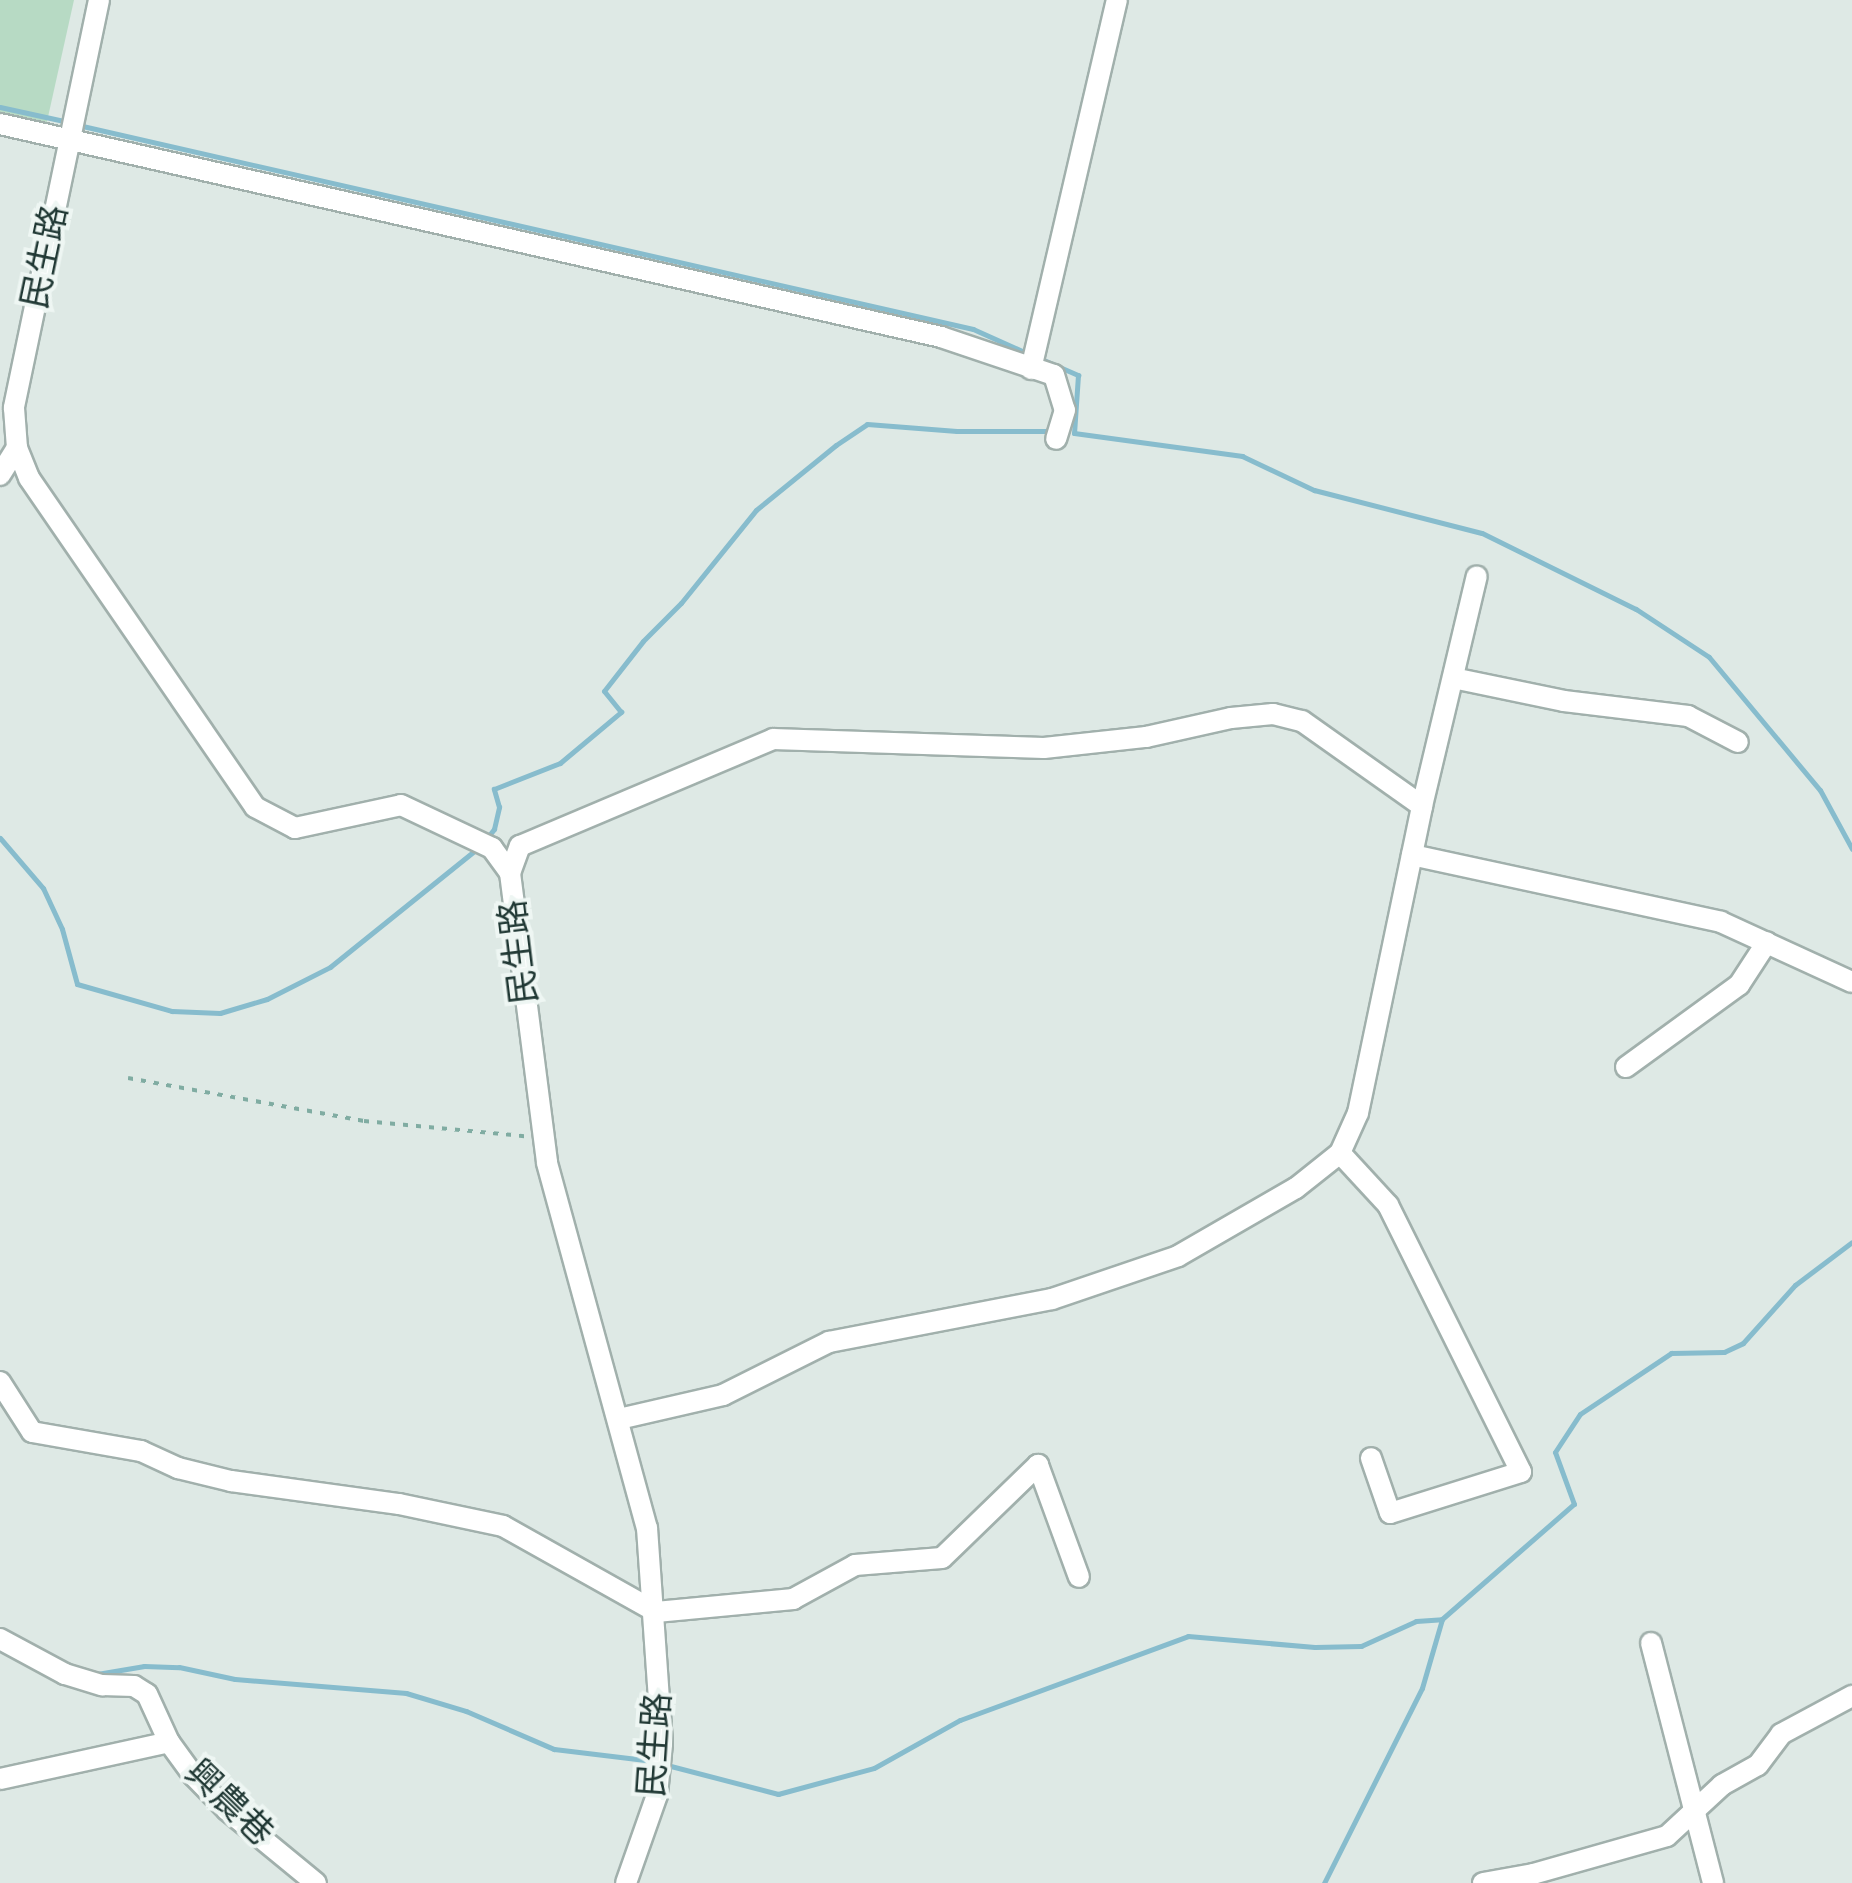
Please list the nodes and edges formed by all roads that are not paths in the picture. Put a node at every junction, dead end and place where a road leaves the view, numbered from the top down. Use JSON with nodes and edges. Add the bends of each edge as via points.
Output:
{"nodes":[{"id":1,"x":99,"y":0,"type":"edge"},
{"id":2,"x":1116,"y":0,"type":"edge"},
{"id":3,"x":0,"y":124,"type":"edge"},
{"id":4,"x":69,"y":140,"type":"junction"},
{"id":5,"x":1030,"y":370,"type":"junction"},
{"id":6,"x":1056,"y":438,"type":"dead end"},
{"id":7,"x":17,"y":448,"type":"junction"},
{"id":8,"x":1,"y":469,"type":"edge"},
{"id":9,"x":1477,"y":576,"type":"dead end"},
{"id":10,"x":1452,"y":678,"type":"junction"},
{"id":11,"x":1738,"y":742,"type":"dead end"},
{"id":12,"x":1422,"y":806,"type":"junction"},
{"id":13,"x":1412,"y":854,"type":"junction"},
{"id":14,"x":510,"y":873,"type":"junction"},
{"id":15,"x":1767,"y":942,"type":"junction"},
{"id":16,"x":1852,"y":982,"type":"edge"},
{"id":17,"x":1626,"y":1067,"type":"dead end"},
{"id":18,"x":1340,"y":1153,"type":"junction"},
{"id":19,"x":0,"y":1382,"type":"edge"},
{"id":20,"x":619,"y":1420,"type":"junction"},
{"id":21,"x":1372,"y":1458,"type":"dead end"},
{"id":22,"x":1079,"y":1578,"type":"dead end"},
{"id":23,"x":656,"y":1612,"type":"junction"},
{"id":24,"x":0,"y":1638,"type":"edge"},
{"id":25,"x":1650,"y":1643,"type":"dead end"},
{"id":26,"x":1852,"y":1696,"type":"edge"},
{"id":27,"x":169,"y":1742,"type":"junction"},
{"id":28,"x":0,"y":1778,"type":"edge"},
{"id":29,"x":1695,"y":1808,"type":"junction"},
{"id":30,"x":316,"y":1883,"type":"edge"},
{"id":31,"x":626,"y":1883,"type":"edge"},
{"id":32,"x":1483,"y":1883,"type":"edge"},
{"id":33,"x":1712,"y":1883,"type":"edge"}],
"edges":[{"from":1,"to":4,"type":"street","name":"民生路"},
{"from":2,"to":5,"type":"street"},
{"from":3,"to":4,"type":"street"},
{"from":4,"to":5,"type":"street","via":[[941,337]]},
{"from":4,"to":7,"type":"street","name":"民生路","via":[[14,408]]},
{"from":5,"to":6,"type":"street","via":[[1054,375],[1065,410]]},
{"from":7,"to":8,"type":"street"},
{"from":7,"to":14,"type":"street","name":"民生路","via":[[29,478],[255,807],[296,828],[401,805],[492,848]]},
{"from":9,"to":10,"type":"street"},
{"from":10,"to":11,"type":"street","via":[[1688,716]]},
{"from":10,"to":12,"type":"street"},
{"from":12,"to":13,"type":"street"},
{"from":12,"to":14,"type":"street","via":[[1302,721],[1273,714],[1044,748],[773,739],[520,846]]},
{"from":13,"to":15,"type":"street","via":[[1702,918]]},
{"from":13,"to":18,"type":"street","via":[[1358,1113]]},
{"from":14,"to":20,"type":"street","name":"民生路","via":[[544,1138]]},
{"from":15,"to":16,"type":"street"},
{"from":15,"to":17,"type":"street","via":[[1739,985]]},
{"from":18,"to":20,"type":"street","via":[[1296,1188],[1178,1256],[1052,1299],[829,1342],[723,1395]]},
{"from":18,"to":21,"type":"street","via":[[1388,1205],[1522,1472],[1390,1513]]},
{"from":19,"to":23,"type":"street","via":[[32,1432],[141,1451],[231,1481],[503,1526]]},
{"from":20,"to":23,"type":"street","name":"民生路","via":[[647,1528]]},
{"from":22,"to":23,"type":"street","via":[[1038,1465],[942,1558],[855,1564],[793,1599]]},
{"from":23,"to":31,"type":"street","name":"民生路","via":[[658,1795]]},
{"from":24,"to":27,"type":"street","name":"興農巷","via":[[66,1674],[134,1686],[147,1694]]},
{"from":25,"to":29,"type":"street"},
{"from":26,"to":29,"type":"street","via":[[1781,1734],[1758,1766]]},
{"from":27,"to":28,"type":"street"},
{"from":27,"to":30,"type":"street","name":"興農巷","via":[[226,1810]]},
{"from":29,"to":32,"type":"street","via":[[1667,1836]]},
{"from":29,"to":33,"type":"street"}]}
